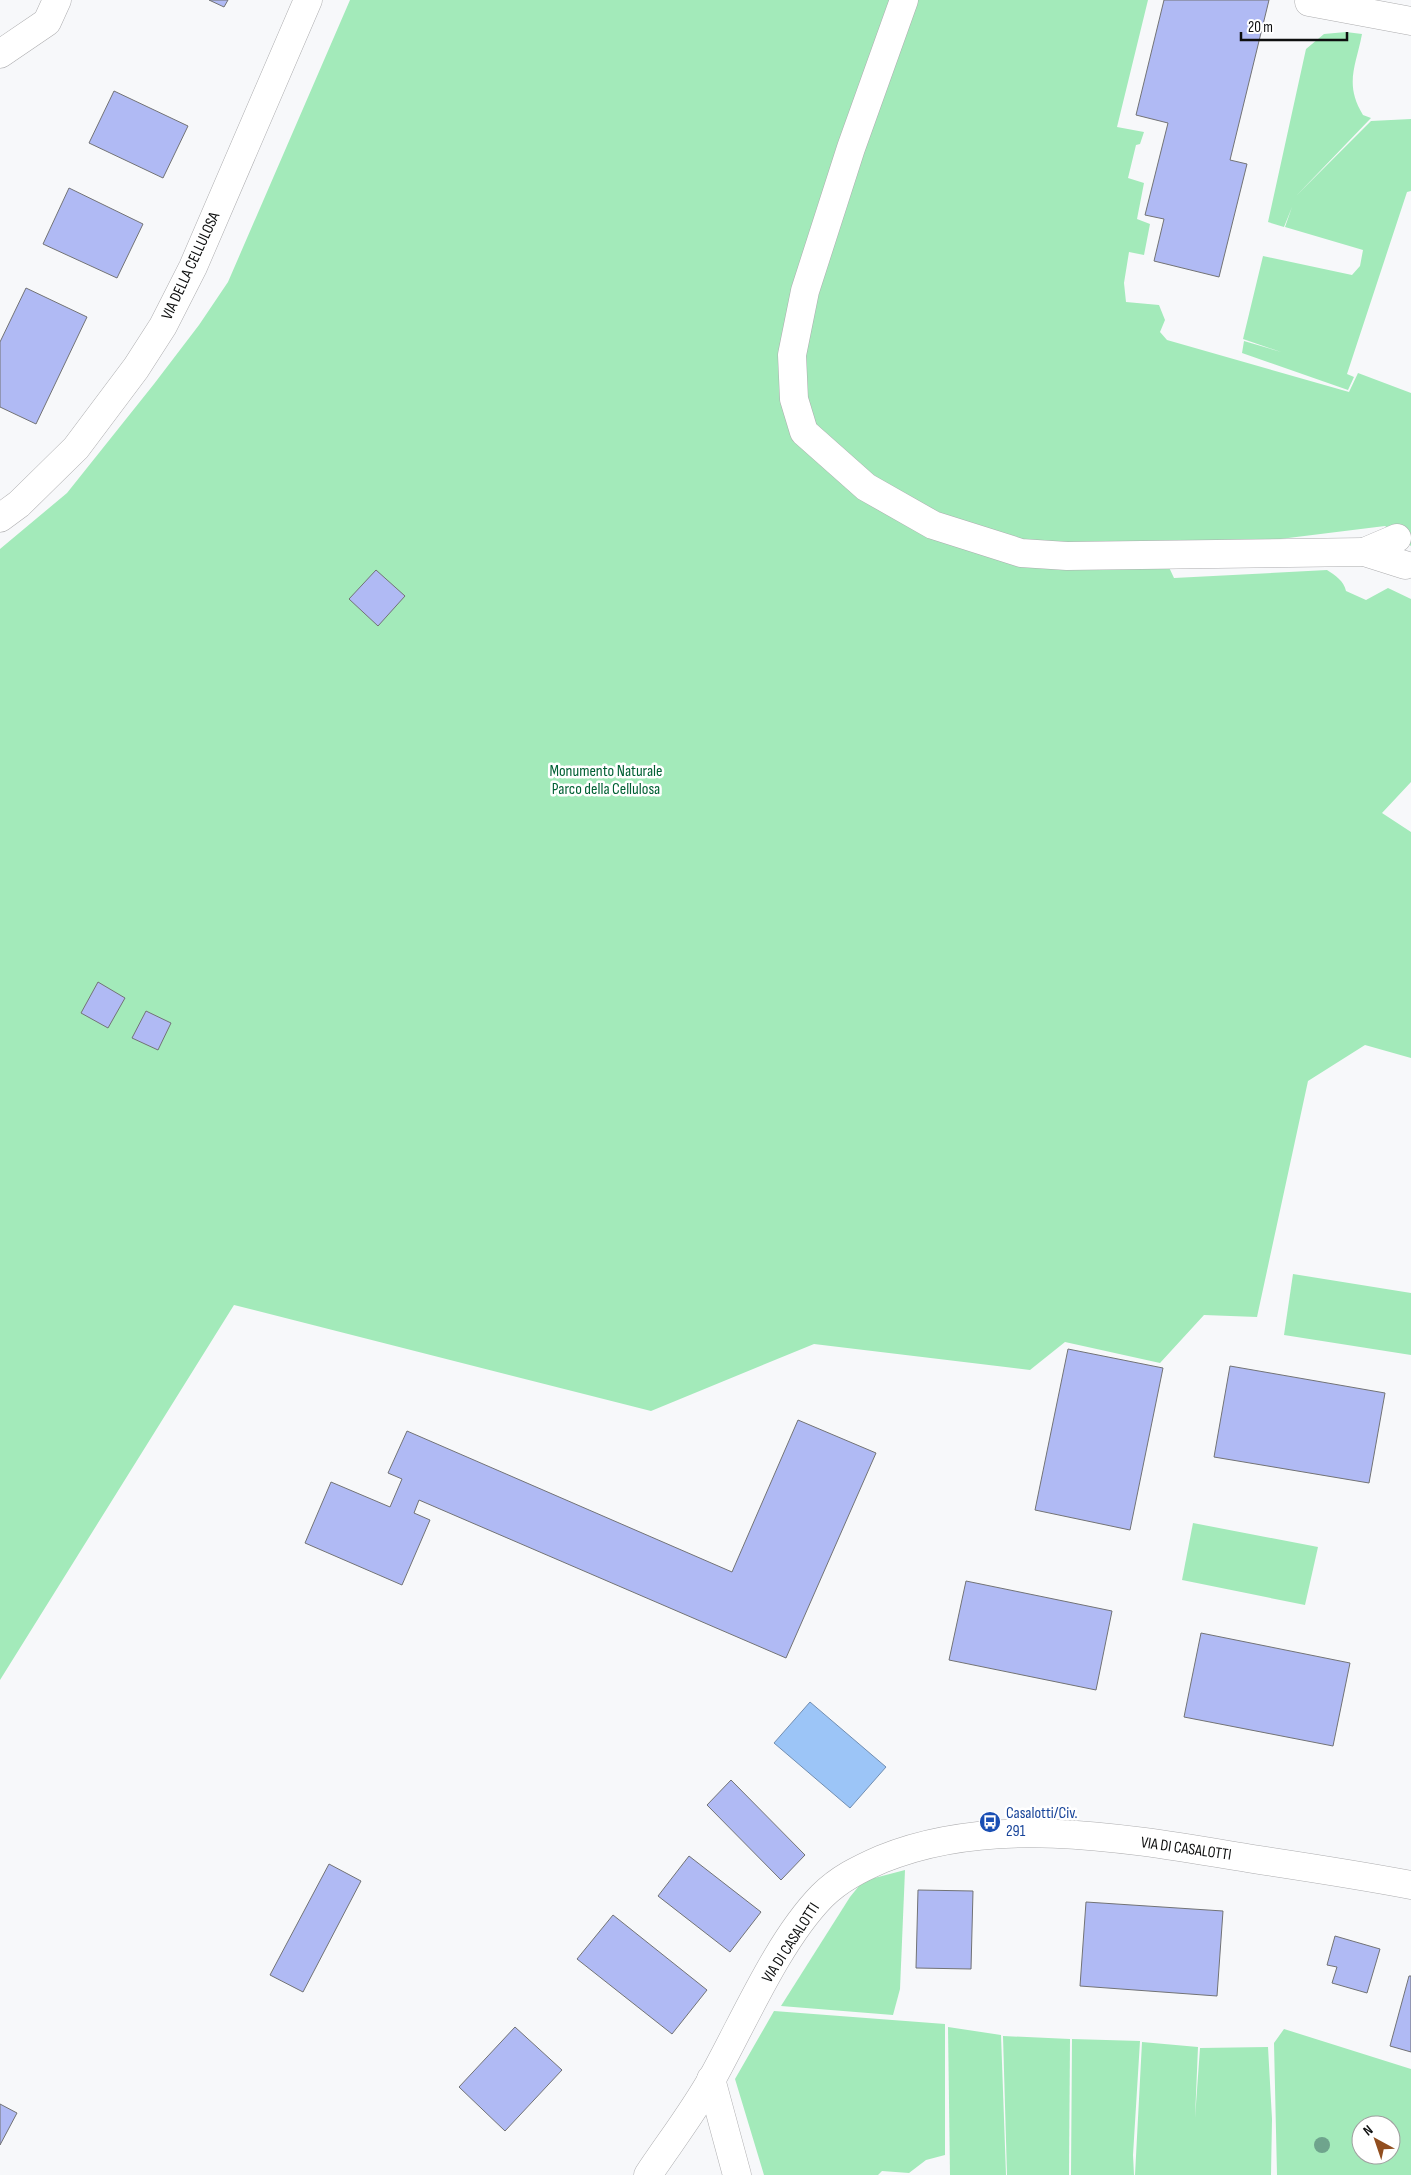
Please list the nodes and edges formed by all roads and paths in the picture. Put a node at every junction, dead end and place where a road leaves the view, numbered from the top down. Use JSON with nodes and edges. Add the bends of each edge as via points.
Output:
{"nodes":[{"id":1,"x":56,"y":0,"type":"edge"},
{"id":2,"x":308,"y":0,"type":"edge"},
{"id":3,"x":904,"y":0,"type":"edge"},
{"id":4,"x":1309,"y":2,"type":"dead end"},
{"id":5,"x":1411,"y":21,"type":"edge"},
{"id":6,"x":0,"y":54,"type":"edge"},
{"id":7,"x":0,"y":518,"type":"edge"},
{"id":8,"x":1396,"y":538,"type":"dead end"},
{"id":9,"x":1364,"y":552,"type":"junction"},
{"id":10,"x":1406,"y":565,"type":"dead end"},
{"id":11,"x":1411,"y":1885,"type":"edge"},
{"id":12,"x":711,"y":2080,"type":"junction"},
{"id":13,"x":648,"y":2175,"type":"edge"},
{"id":14,"x":737,"y":2175,"type":"edge"}],
"edges":[{"from":1,"to":6,"type":"street","via":[[47,22]]},
{"from":2,"to":7,"type":"street","name":"VIA DELLA CELLULOSA","via":[[193,267],[163,326],[76,448],[19,504]]},
{"from":3,"to":9,"type":"street","via":[[805,290],[792,355],[794,398],[804,432],[866,487],[933,526],[1021,553],[1076,556]]},
{"from":4,"to":5,"type":"street"},
{"from":8,"to":9,"type":"street"},
{"from":9,"to":10,"type":"street"},
{"from":11,"to":12,"type":"street","name":"VIA DI CASALOTTI","via":[[1146,1842],[1012,1834],[928,1844],[862,1867],[821,1897],[783,1949]]},
{"from":12,"to":13,"type":"street","name":"VIA DI CASALOTTI"},
{"from":12,"to":14,"type":"street"}]}
